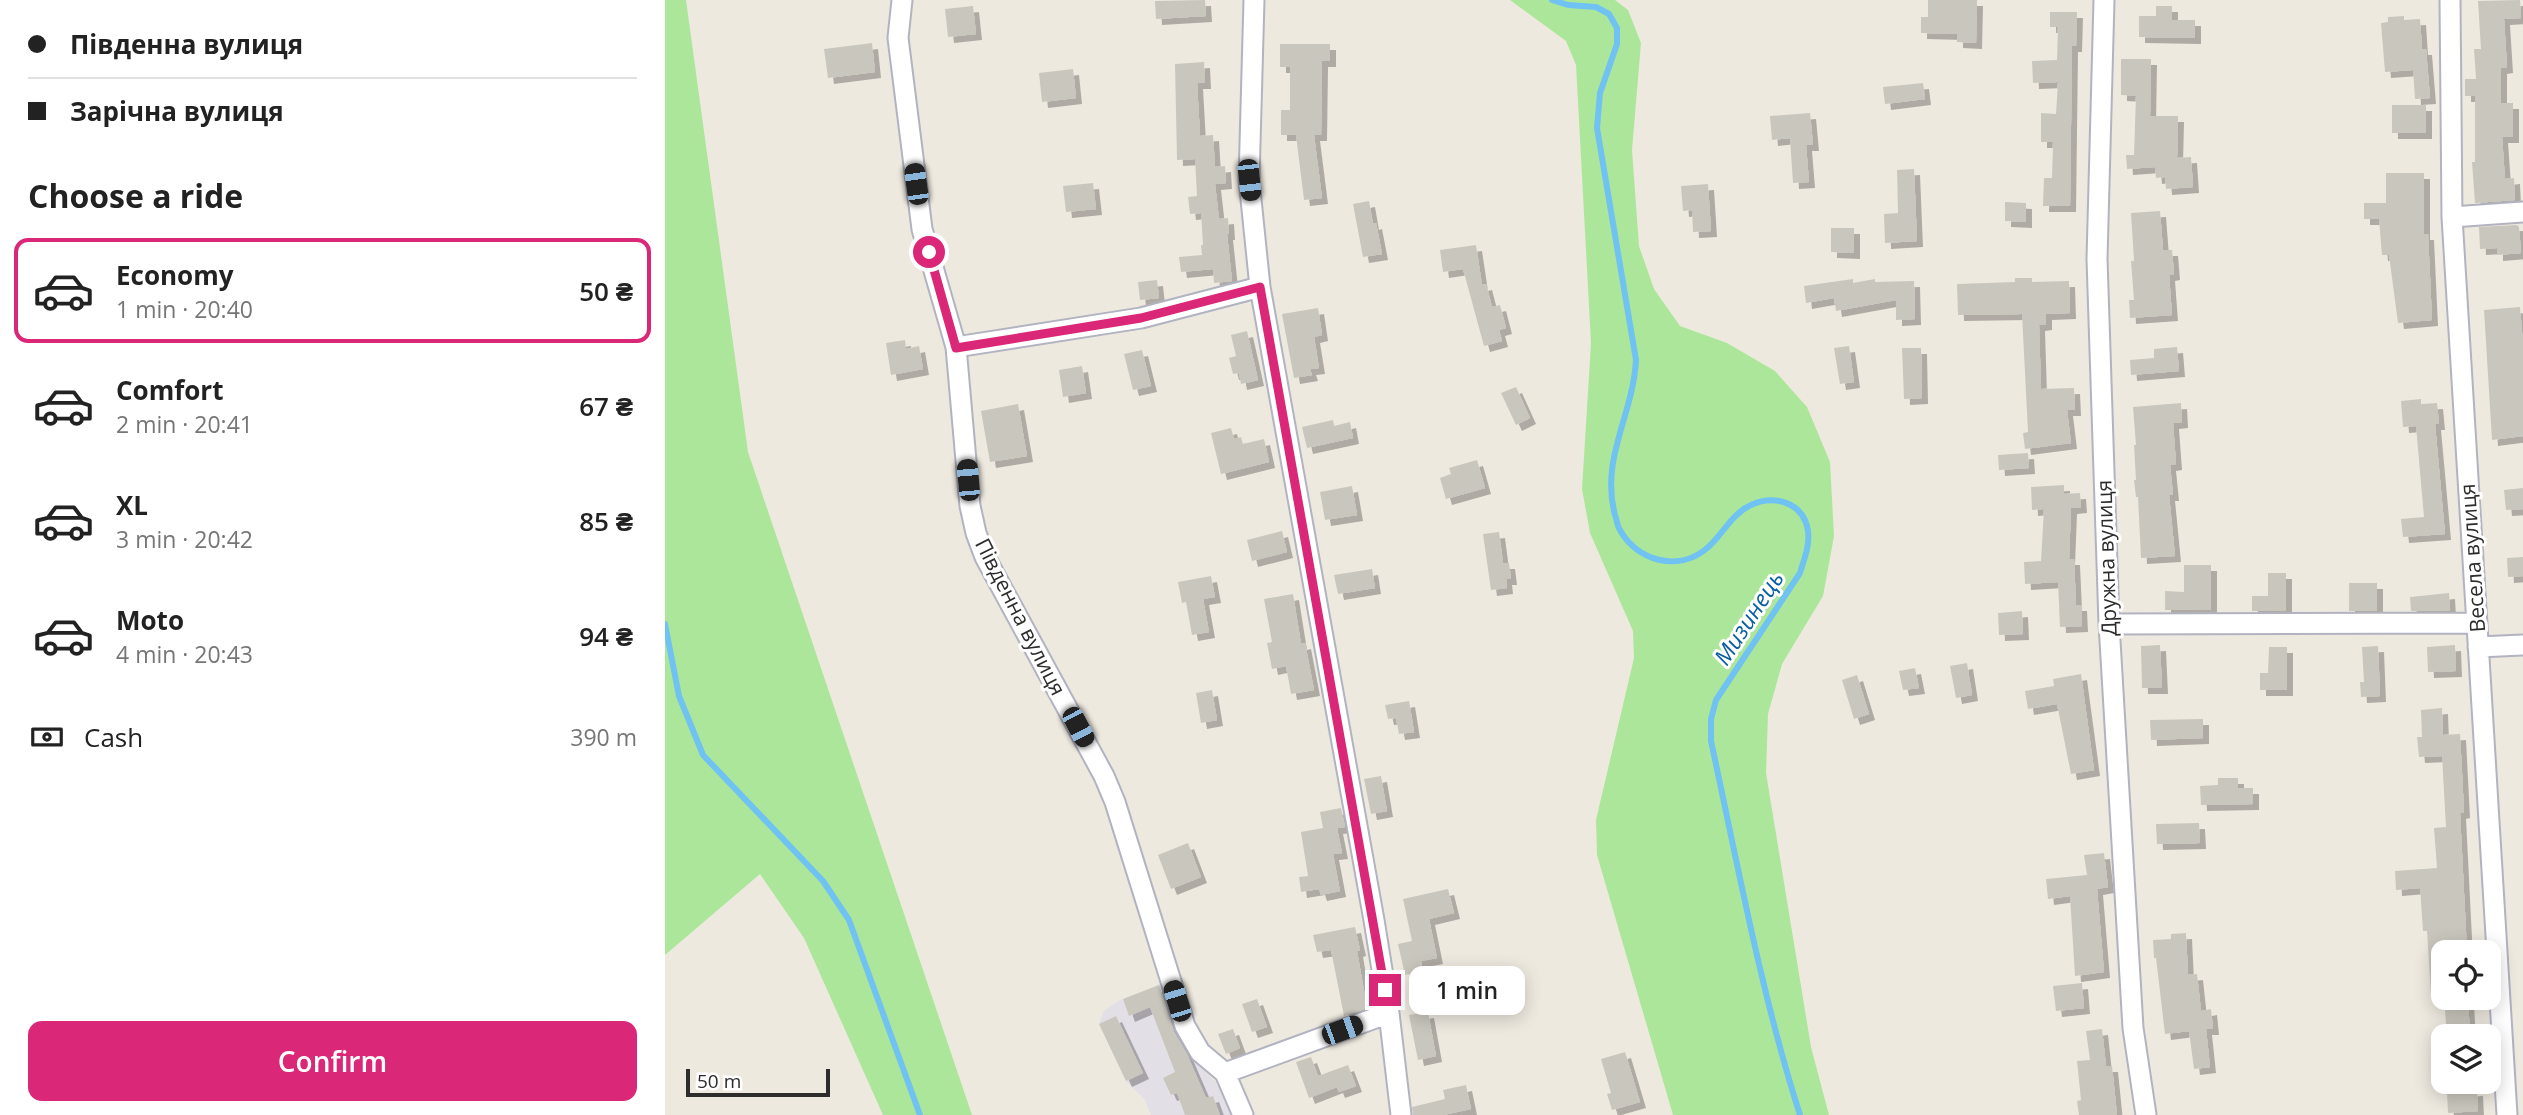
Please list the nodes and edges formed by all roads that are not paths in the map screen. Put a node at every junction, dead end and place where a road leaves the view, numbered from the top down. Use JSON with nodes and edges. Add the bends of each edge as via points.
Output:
{"nodes":[{"id":1,"x":902,"y":0,"type":"edge"},
{"id":2,"x":1254,"y":0,"type":"edge"},
{"id":3,"x":2104,"y":0,"type":"edge"},
{"id":4,"x":2450,"y":0,"type":"edge"},
{"id":5,"x":2523,"y":212,"type":"edge"},
{"id":6,"x":2452,"y":217,"type":"junction"},
{"id":7,"x":1260,"y":287,"type":"junction"},
{"id":8,"x":956,"y":348,"type":"junction"},
{"id":9,"x":2477,"y":623,"type":"junction"},
{"id":10,"x":2109,"y":624,"type":"junction"},
{"id":11,"x":2523,"y":645,"type":"edge"},
{"id":12,"x":2478,"y":647,"type":"junction"},
{"id":13,"x":1389,"y":1013,"type":"junction"},
{"id":14,"x":1225,"y":1073,"type":"junction"},
{"id":15,"x":1243,"y":1115,"type":"edge"},
{"id":16,"x":1401,"y":1115,"type":"edge"},
{"id":17,"x":2146,"y":1115,"type":"edge"},
{"id":18,"x":2507,"y":1115,"type":"edge"}],
"edges":[{"from":1,"to":8,"type":"street","name":"Південна вулиця","via":[[898,38],[922,229]]},
{"from":2,"to":7,"type":"street","via":[[1249,180]]},
{"from":3,"to":10,"type":"street","name":"Дружна вулиця","via":[[2097,259]]},
{"from":4,"to":6,"type":"street","name":"Весела вулиця"},
{"from":5,"to":6,"type":"street"},
{"from":6,"to":9,"type":"street","name":"Весела вулиця"},
{"from":7,"to":8,"type":"street","via":[[1141,318]]},
{"from":7,"to":13,"type":"street"},
{"from":8,"to":14,"type":"street","name":"Південна вулиця","via":[[976,533],[1108,785],[1185,1026],[1201,1052]]},
{"from":9,"to":10,"type":"street"},
{"from":9,"to":12,"type":"street","name":"Весела вулиця"},
{"from":10,"to":17,"type":"street","name":"Дружна вулиця","via":[[2133,1028]]},
{"from":11,"to":12,"type":"street"},
{"from":12,"to":18,"type":"street","name":"Весела вулиця"},
{"from":13,"to":14,"type":"street"},
{"from":13,"to":16,"type":"street"},
{"from":14,"to":15,"type":"street","name":"Південна вулиця"}]}
